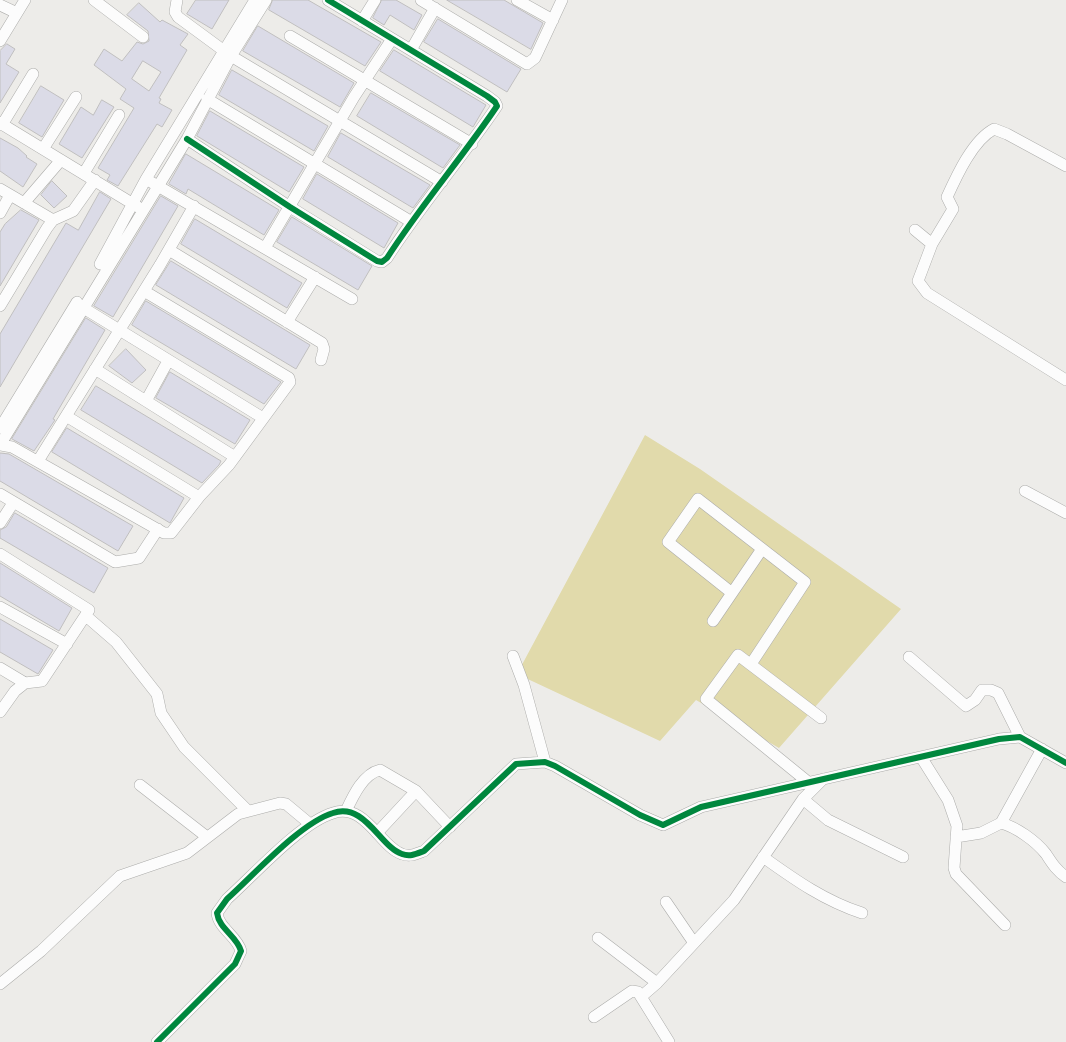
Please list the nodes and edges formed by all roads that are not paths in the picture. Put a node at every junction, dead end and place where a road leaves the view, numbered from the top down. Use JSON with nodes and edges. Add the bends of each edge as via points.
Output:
{"nodes":[{"id":1,"x":25,"y":0,"type":"edge"},
{"id":2,"x":94,"y":0,"type":"edge"},
{"id":3,"x":177,"y":0,"type":"edge"},
{"id":4,"x":255,"y":0,"type":"edge"},
{"id":5,"x":266,"y":0,"type":"edge"},
{"id":6,"x":328,"y":0,"type":"edge"},
{"id":7,"x":375,"y":0,"type":"edge"},
{"id":8,"x":421,"y":0,"type":"edge"},
{"id":9,"x":517,"y":0,"type":"edge"},
{"id":10,"x":562,"y":0,"type":"edge"},
{"id":11,"x":0,"y":5,"type":"edge"},
{"id":12,"x":435,"y":8,"type":"junction"},
{"id":13,"x":18,"y":13,"type":"junction"},
{"id":14,"x":553,"y":20,"type":"junction"},
{"id":15,"x":362,"y":21,"type":"junction"},
{"id":16,"x":290,"y":36,"type":"dead end"},
{"id":17,"x":143,"y":37,"type":"dead end"},
{"id":18,"x":392,"y":39,"type":"junction"},
{"id":19,"x":0,"y":41,"type":"edge"},
{"id":20,"x":411,"y":50,"type":"junction"},
{"id":21,"x":227,"y":53,"type":"junction"},
{"id":22,"x":32,"y":74,"type":"dead end"},
{"id":23,"x":366,"y":80,"type":"junction"},
{"id":24,"x":76,"y":97,"type":"dead end"},
{"id":25,"x":207,"y":99,"type":"junction"},
{"id":26,"x":119,"y":115,"type":"dead end"},
{"id":27,"x":340,"y":122,"type":"junction"},
{"id":28,"x":1,"y":124,"type":"edge"},
{"id":29,"x":187,"y":139,"type":"junction"},
{"id":30,"x":472,"y":144,"type":"junction"},
{"id":31,"x":43,"y":149,"type":"junction"},
{"id":32,"x":62,"y":160,"type":"junction"},
{"id":33,"x":315,"y":164,"type":"junction"},
{"id":34,"x":1066,"y":166,"type":"edge"},
{"id":35,"x":84,"y":173,"type":"junction"},
{"id":36,"x":146,"y":178,"type":"junction"},
{"id":37,"x":95,"y":180,"type":"junction"},
{"id":38,"x":442,"y":182,"type":"junction"},
{"id":39,"x":156,"y":186,"type":"junction"},
{"id":40,"x":0,"y":189,"type":"edge"},
{"id":41,"x":10,"y":195,"type":"junction"},
{"id":42,"x":24,"y":204,"type":"junction"},
{"id":43,"x":137,"y":206,"type":"junction"},
{"id":44,"x":194,"y":206,"type":"junction"},
{"id":45,"x":290,"y":207,"type":"junction"},
{"id":46,"x":0,"y":213,"type":"edge"},
{"id":47,"x":52,"y":220,"type":"junction"},
{"id":48,"x":410,"y":221,"type":"junction"},
{"id":49,"x":915,"y":230,"type":"dead end"},
{"id":50,"x":932,"y":244,"type":"junction"},
{"id":51,"x":265,"y":248,"type":"junction"},
{"id":52,"x":169,"y":250,"type":"junction"},
{"id":53,"x":315,"y":277,"type":"junction"},
{"id":54,"x":144,"y":291,"type":"junction"},
{"id":55,"x":352,"y":299,"type":"dead end"},
{"id":56,"x":0,"y":306,"type":"edge"},
{"id":57,"x":79,"y":306,"type":"junction"},
{"id":58,"x":287,"y":322,"type":"junction"},
{"id":59,"x":119,"y":330,"type":"junction"},
{"id":60,"x":321,"y":360,"type":"dead end"},
{"id":61,"x":168,"y":361,"type":"junction"},
{"id":62,"x":95,"y":369,"type":"junction"},
{"id":63,"x":1066,"y":380,"type":"edge"},
{"id":64,"x":146,"y":401,"type":"junction"},
{"id":65,"x":66,"y":416,"type":"junction"},
{"id":66,"x":263,"y":418,"type":"junction"},
{"id":67,"x":3,"y":440,"type":"edge"},
{"id":68,"x":235,"y":457,"type":"junction"},
{"id":69,"x":38,"y":461,"type":"junction"},
{"id":70,"x":1025,"y":491,"type":"dead end"},
{"id":71,"x":0,"y":494,"type":"edge"},
{"id":72,"x":199,"y":497,"type":"junction"},
{"id":73,"x":13,"y":503,"type":"junction"},
{"id":74,"x":1066,"y":513,"type":"edge"},
{"id":75,"x":0,"y":523,"type":"edge"},
{"id":76,"x":158,"y":529,"type":"junction"},
{"id":77,"x":762,"y":548,"type":"junction"},
{"id":78,"x":0,"y":554,"type":"edge"},
{"id":79,"x":732,"y":593,"type":"junction"},
{"id":80,"x":0,"y":607,"type":"edge"},
{"id":81,"x":86,"y":616,"type":"junction"},
{"id":82,"x":713,"y":621,"type":"dead end"},
{"id":83,"x":67,"y":644,"type":"junction"},
{"id":84,"x":513,"y":656,"type":"dead end"},
{"id":85,"x":909,"y":657,"type":"dead end"},
{"id":86,"x":751,"y":664,"type":"junction"},
{"id":87,"x":0,"y":668,"type":"edge"},
{"id":88,"x":25,"y":683,"type":"junction"},
{"id":89,"x":0,"y":712,"type":"edge"},
{"id":90,"x":821,"y":718,"type":"dead end"},
{"id":91,"x":1020,"y":737,"type":"junction"},
{"id":92,"x":1042,"y":749,"type":"junction"},
{"id":93,"x":921,"y":757,"type":"junction"},
{"id":94,"x":1065,"y":761,"type":"edge"},
{"id":95,"x":545,"y":762,"type":"junction"},
{"id":96,"x":823,"y":780,"type":"junction"},
{"id":97,"x":808,"y":782,"type":"junction"},
{"id":98,"x":140,"y":785,"type":"dead end"},
{"id":99,"x":416,"y":791,"type":"junction"},
{"id":100,"x":803,"y":799,"type":"junction"},
{"id":101,"x":248,"y":811,"type":"junction"},
{"id":102,"x":346,"y":811,"type":"junction"},
{"id":103,"x":1001,"y":823,"type":"junction"},
{"id":104,"x":310,"y":824,"type":"junction"},
{"id":105,"x":450,"y":826,"type":"junction"},
{"id":106,"x":377,"y":833,"type":"junction"},
{"id":107,"x":207,"y":837,"type":"junction"},
{"id":108,"x":956,"y":837,"type":"junction"},
{"id":109,"x":763,"y":857,"type":"junction"},
{"id":110,"x":903,"y":857,"type":"dead end"},
{"id":111,"x":1066,"y":877,"type":"edge"},
{"id":112,"x":666,"y":902,"type":"dead end"},
{"id":113,"x":862,"y":913,"type":"dead end"},
{"id":114,"x":1005,"y":925,"type":"dead end"},
{"id":115,"x":598,"y":938,"type":"dead end"},
{"id":116,"x":694,"y":943,"type":"junction"},
{"id":117,"x":657,"y":983,"type":"junction"},
{"id":118,"x":0,"y":984,"type":"edge"},
{"id":119,"x":642,"y":996,"type":"junction"},
{"id":120,"x":594,"y":1017,"type":"dead end"},
{"id":121,"x":157,"y":1042,"type":"edge"},
{"id":122,"x":669,"y":1042,"type":"edge"}],
"edges":[{"from":1,"to":13,"type":"street"},
{"from":2,"to":17,"type":"street"},
{"from":3,"to":21,"type":"street","via":[[175,12],[178,17]]},
{"from":4,"to":21,"type":"street"},
{"from":5,"to":21,"type":"street"},
{"from":6,"to":15,"type":"street"},
{"from":7,"to":15,"type":"street"},
{"from":8,"to":12,"type":"street"},
{"from":9,"to":14,"type":"street"},
{"from":10,"to":14,"type":"street"},
{"from":11,"to":13,"type":"street"},
{"from":12,"to":14,"type":"street","via":[[527,64],[535,58]]},
{"from":12,"to":20,"type":"street"},
{"from":13,"to":19,"type":"street"},
{"from":15,"to":18,"type":"street"},
{"from":16,"to":23,"type":"street"},
{"from":18,"to":20,"type":"street"},
{"from":18,"to":23,"type":"street"},
{"from":20,"to":30,"type":"street","via":[[496,102],[497,106]]},
{"from":21,"to":25,"type":"street"},
{"from":21,"to":27,"type":"street"},
{"from":21,"to":36,"type":"street"},
{"from":22,"to":28,"type":"street"},
{"from":23,"to":27,"type":"street"},
{"from":23,"to":30,"type":"street"},
{"from":24,"to":31,"type":"street"},
{"from":25,"to":29,"type":"street"},
{"from":25,"to":33,"type":"street"},
{"from":26,"to":35,"type":"street"},
{"from":27,"to":33,"type":"street"},
{"from":27,"to":38,"type":"street"},
{"from":28,"to":31,"type":"street"},
{"from":29,"to":39,"type":"street"},
{"from":29,"to":45,"type":"street"},
{"from":30,"to":38,"type":"street"},
{"from":31,"to":32,"type":"street"},
{"from":32,"to":35,"type":"street"},
{"from":32,"to":42,"type":"street"},
{"from":33,"to":45,"type":"street"},
{"from":33,"to":48,"type":"street"},
{"from":34,"to":50,"type":"street","via":[[1007,134],[994,129],[987,133],[977,141],[947,197],[953,209]]},
{"from":35,"to":37,"type":"street"},
{"from":36,"to":39,"type":"street"},
{"from":36,"to":43,"type":"street"},
{"from":37,"to":43,"type":"street"},
{"from":37,"to":47,"type":"street","via":[[73,211]]},
{"from":38,"to":48,"type":"street"},
{"from":39,"to":43,"type":"street"},
{"from":39,"to":44,"type":"street"},
{"from":40,"to":41,"type":"street"},
{"from":41,"to":42,"type":"street"},
{"from":41,"to":46,"type":"street"},
{"from":42,"to":47,"type":"street"},
{"from":43,"to":57,"type":"street"},
{"from":44,"to":51,"type":"street"},
{"from":44,"to":52,"type":"street"},
{"from":45,"to":48,"type":"street","via":[[382,262]]},
{"from":45,"to":51,"type":"street"},
{"from":47,"to":56,"type":"street"},
{"from":49,"to":50,"type":"street"},
{"from":50,"to":63,"type":"street","via":[[918,281],[927,293]]},
{"from":51,"to":53,"type":"street"},
{"from":52,"to":54,"type":"street"},
{"from":52,"to":58,"type":"street"},
{"from":53,"to":55,"type":"street"},
{"from":53,"to":58,"type":"street"},
{"from":54,"to":59,"type":"street"},
{"from":54,"to":66,"type":"street","via":[[289,378],[287,389]]},
{"from":57,"to":59,"type":"street"},
{"from":57,"to":67,"type":"street"},
{"from":58,"to":60,"type":"street","via":[[322,343]]},
{"from":59,"to":61,"type":"street"},
{"from":59,"to":62,"type":"street"},
{"from":61,"to":64,"type":"street"},
{"from":61,"to":66,"type":"street"},
{"from":62,"to":64,"type":"street"},
{"from":62,"to":65,"type":"street"},
{"from":64,"to":68,"type":"street"},
{"from":65,"to":69,"type":"street"},
{"from":65,"to":72,"type":"street"},
{"from":66,"to":68,"type":"street"},
{"from":67,"to":69,"type":"street"},
{"from":68,"to":72,"type":"street"},
{"from":69,"to":76,"type":"street"},
{"from":70,"to":74,"type":"street"},
{"from":71,"to":73,"type":"street"},
{"from":72,"to":76,"type":"street","via":[[171,532],[164,533]]},
{"from":73,"to":75,"type":"street"},
{"from":73,"to":76,"type":"street","via":[[115,562],[140,558]]},
{"from":77,"to":79,"type":"street"},
{"from":77,"to":79,"type":"street","via":[[698,499],[668,542]]},
{"from":77,"to":86,"type":"street","via":[[804,582]]},
{"from":78,"to":81,"type":"street","via":[[89,607]]},
{"from":79,"to":82,"type":"street"},
{"from":80,"to":83,"type":"street"},
{"from":81,"to":83,"type":"street"},
{"from":81,"to":101,"type":"street","via":[[116,642],[157,694],[161,713],[184,747]]},
{"from":83,"to":88,"type":"street","via":[[42,681]]},
{"from":84,"to":95,"type":"street"},
{"from":85,"to":91,"type":"street","via":[[966,706],[982,690],[998,694]]},
{"from":86,"to":90,"type":"street"},
{"from":86,"to":97,"type":"street","via":[[738,655],[706,699]]},
{"from":87,"to":88,"type":"street"},
{"from":88,"to":89,"type":"street"},
{"from":91,"to":92,"type":"street"},
{"from":91,"to":93,"type":"street"},
{"from":92,"to":94,"type":"street"},
{"from":92,"to":103,"type":"street"},
{"from":93,"to":96,"type":"street"},
{"from":93,"to":108,"type":"street","via":[[948,800],[957,826]]},
{"from":95,"to":97,"type":"street","via":[[663,826],[701,807]]},
{"from":95,"to":105,"type":"street","via":[[516,764]]},
{"from":96,"to":97,"type":"street"},
{"from":96,"to":100,"type":"street"},
{"from":98,"to":107,"type":"street"},
{"from":99,"to":102,"type":"street","via":[[386,772],[371,772],[352,796]]},
{"from":99,"to":105,"type":"street"},
{"from":99,"to":106,"type":"street"},
{"from":100,"to":109,"type":"street"},
{"from":100,"to":110,"type":"street","via":[[828,820]]},
{"from":101,"to":104,"type":"street","via":[[286,804]]},
{"from":101,"to":107,"type":"street","via":[[238,814]]},
{"from":102,"to":104,"type":"street","via":[[334,812]]},
{"from":102,"to":106,"type":"street","via":[[357,814]]},
{"from":103,"to":108,"type":"street","via":[[981,833]]},
{"from":103,"to":111,"type":"street","via":[[1038,845],[1057,871]]},
{"from":104,"to":121,"type":"street","via":[[227,899],[217,913],[218,922],[239,944],[241,951],[235,964]]},
{"from":105,"to":106,"type":"street","via":[[424,852],[413,856],[400,854]]},
{"from":107,"to":118,"type":"street","via":[[187,853],[120,876],[41,951]]},
{"from":108,"to":114,"type":"street","via":[[956,874]]},
{"from":109,"to":113,"type":"street","via":[[804,887],[837,905]]},
{"from":109,"to":116,"type":"street","via":[[734,900]]},
{"from":112,"to":116,"type":"street"},
{"from":115,"to":117,"type":"street"},
{"from":116,"to":117,"type":"street"},
{"from":117,"to":119,"type":"street"},
{"from":119,"to":120,"type":"street","via":[[632,991]]},
{"from":119,"to":122,"type":"street"}]}
